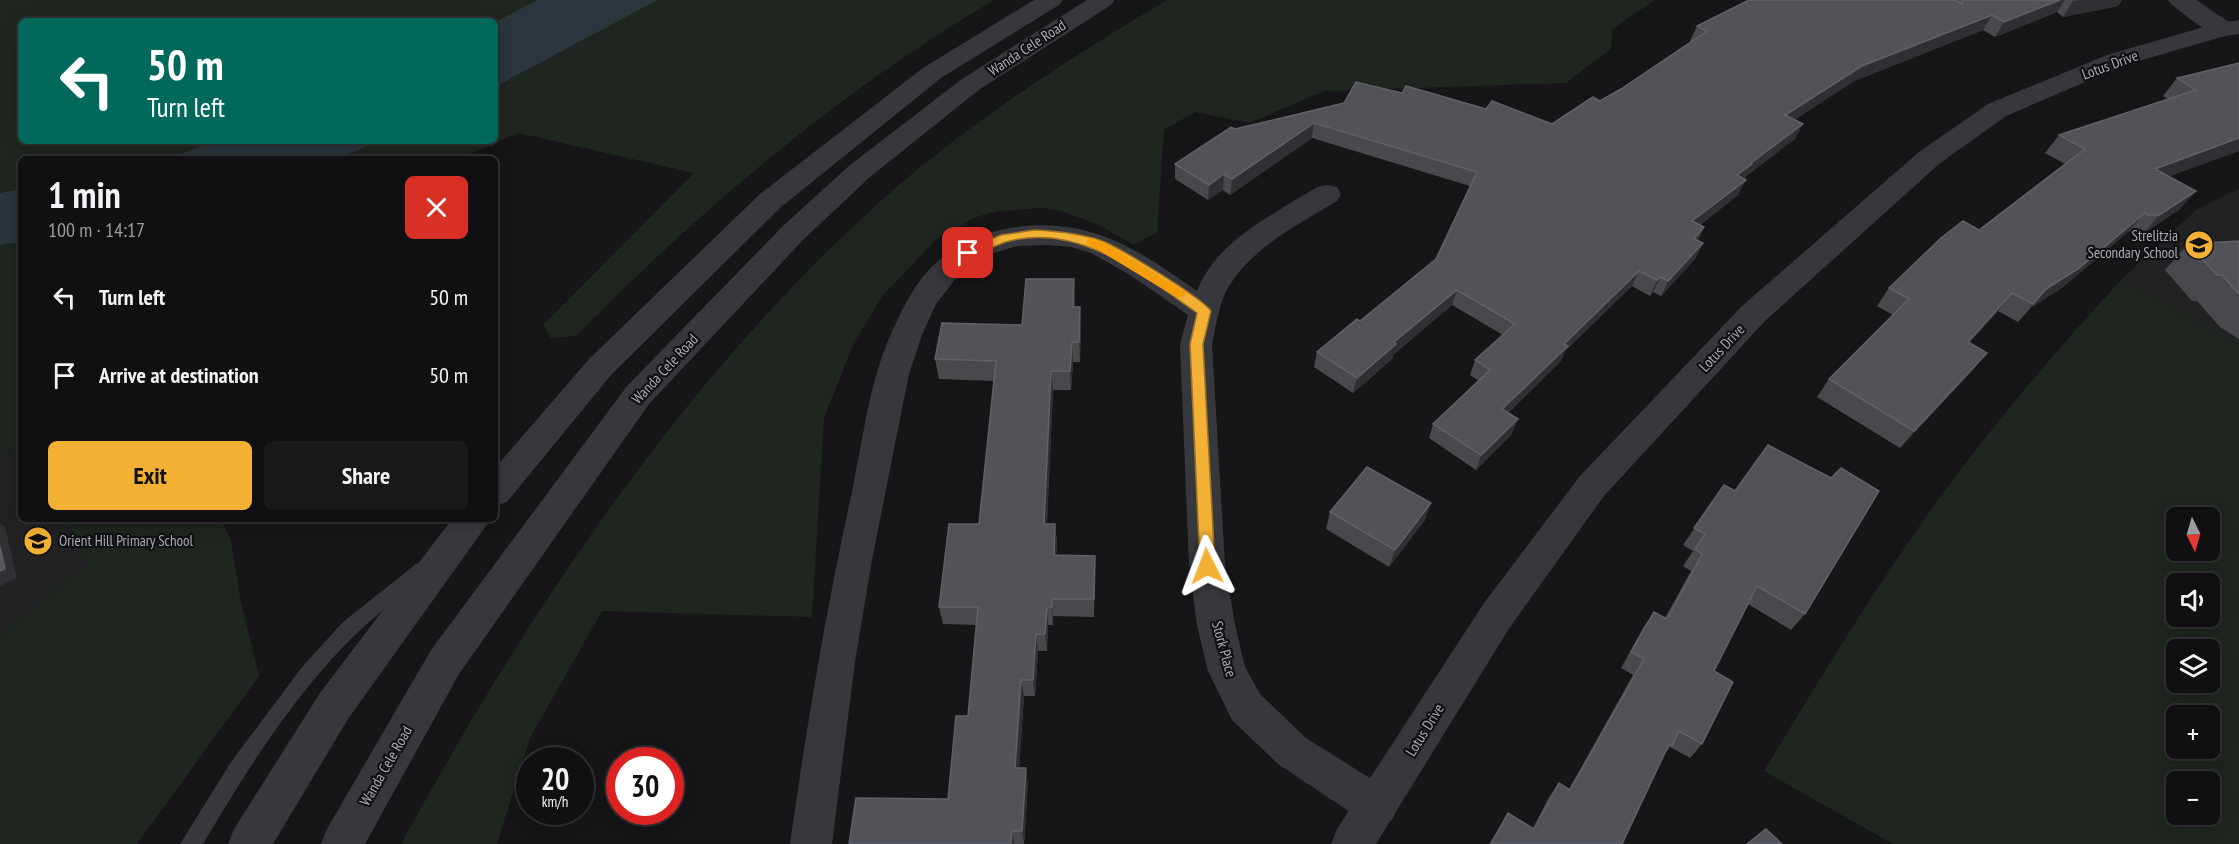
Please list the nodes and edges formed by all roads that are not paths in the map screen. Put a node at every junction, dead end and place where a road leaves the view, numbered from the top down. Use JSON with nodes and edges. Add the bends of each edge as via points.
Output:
{"nodes":[{"id":1,"x":1050,"y":0,"type":"edge"},
{"id":2,"x":1103,"y":0,"type":"edge"},
{"id":3,"x":2180,"y":0,"type":"edge"},
{"id":4,"x":2231,"y":28,"type":"edge"},
{"id":5,"x":1327,"y":194,"type":"dead end"},
{"id":6,"x":1204,"y":311,"type":"junction"},
{"id":7,"x":498,"y":488,"type":"edge"},
{"id":8,"x":471,"y":522,"type":"edge"},
{"id":9,"x":449,"y":548,"type":"junction"},
{"id":10,"x":1377,"y":806,"type":"junction"},
{"id":11,"x":191,"y":844,"type":"edge"},
{"id":12,"x":249,"y":844,"type":"edge"},
{"id":13,"x":342,"y":844,"type":"edge"},
{"id":14,"x":811,"y":844,"type":"edge"},
{"id":15,"x":1352,"y":844,"type":"edge"}],
"edges":[{"from":1,"to":7,"type":"street","name":"Wanda Cele Road","via":[[932,73],[770,201],[600,367]]},
{"from":2,"to":13,"type":"street","name":"Wanda Cele Road","via":[[971,84],[860,171],[794,232],[638,395],[445,662]]},
{"from":3,"to":4,"type":"street"},
{"from":4,"to":10,"type":"street","name":"Lotus Drive","via":[[2116,60],[1997,110],[1929,158],[1753,314],[1592,486],[1497,615]]},
{"from":5,"to":6,"type":"street","name":"Stork Place","via":[[1249,243],[1215,283]]},
{"from":6,"to":10,"type":"street","name":"Stork Place","via":[[1196,344],[1207,566],[1227,671],[1246,707],[1292,751]]},
{"from":6,"to":14,"type":"street","via":[[1100,245],[1066,236],[1034,234],[1005,238],[972,251],[938,277],[918,308],[901,347],[882,429],[846,601]]},
{"from":8,"to":9,"type":"street"},
{"from":9,"to":11,"type":"lane","via":[[371,608],[329,649],[249,752]]},
{"from":9,"to":12,"type":"street","via":[[334,706]]},
{"from":10,"to":15,"type":"street","name":"Lotus Drive"}]}
